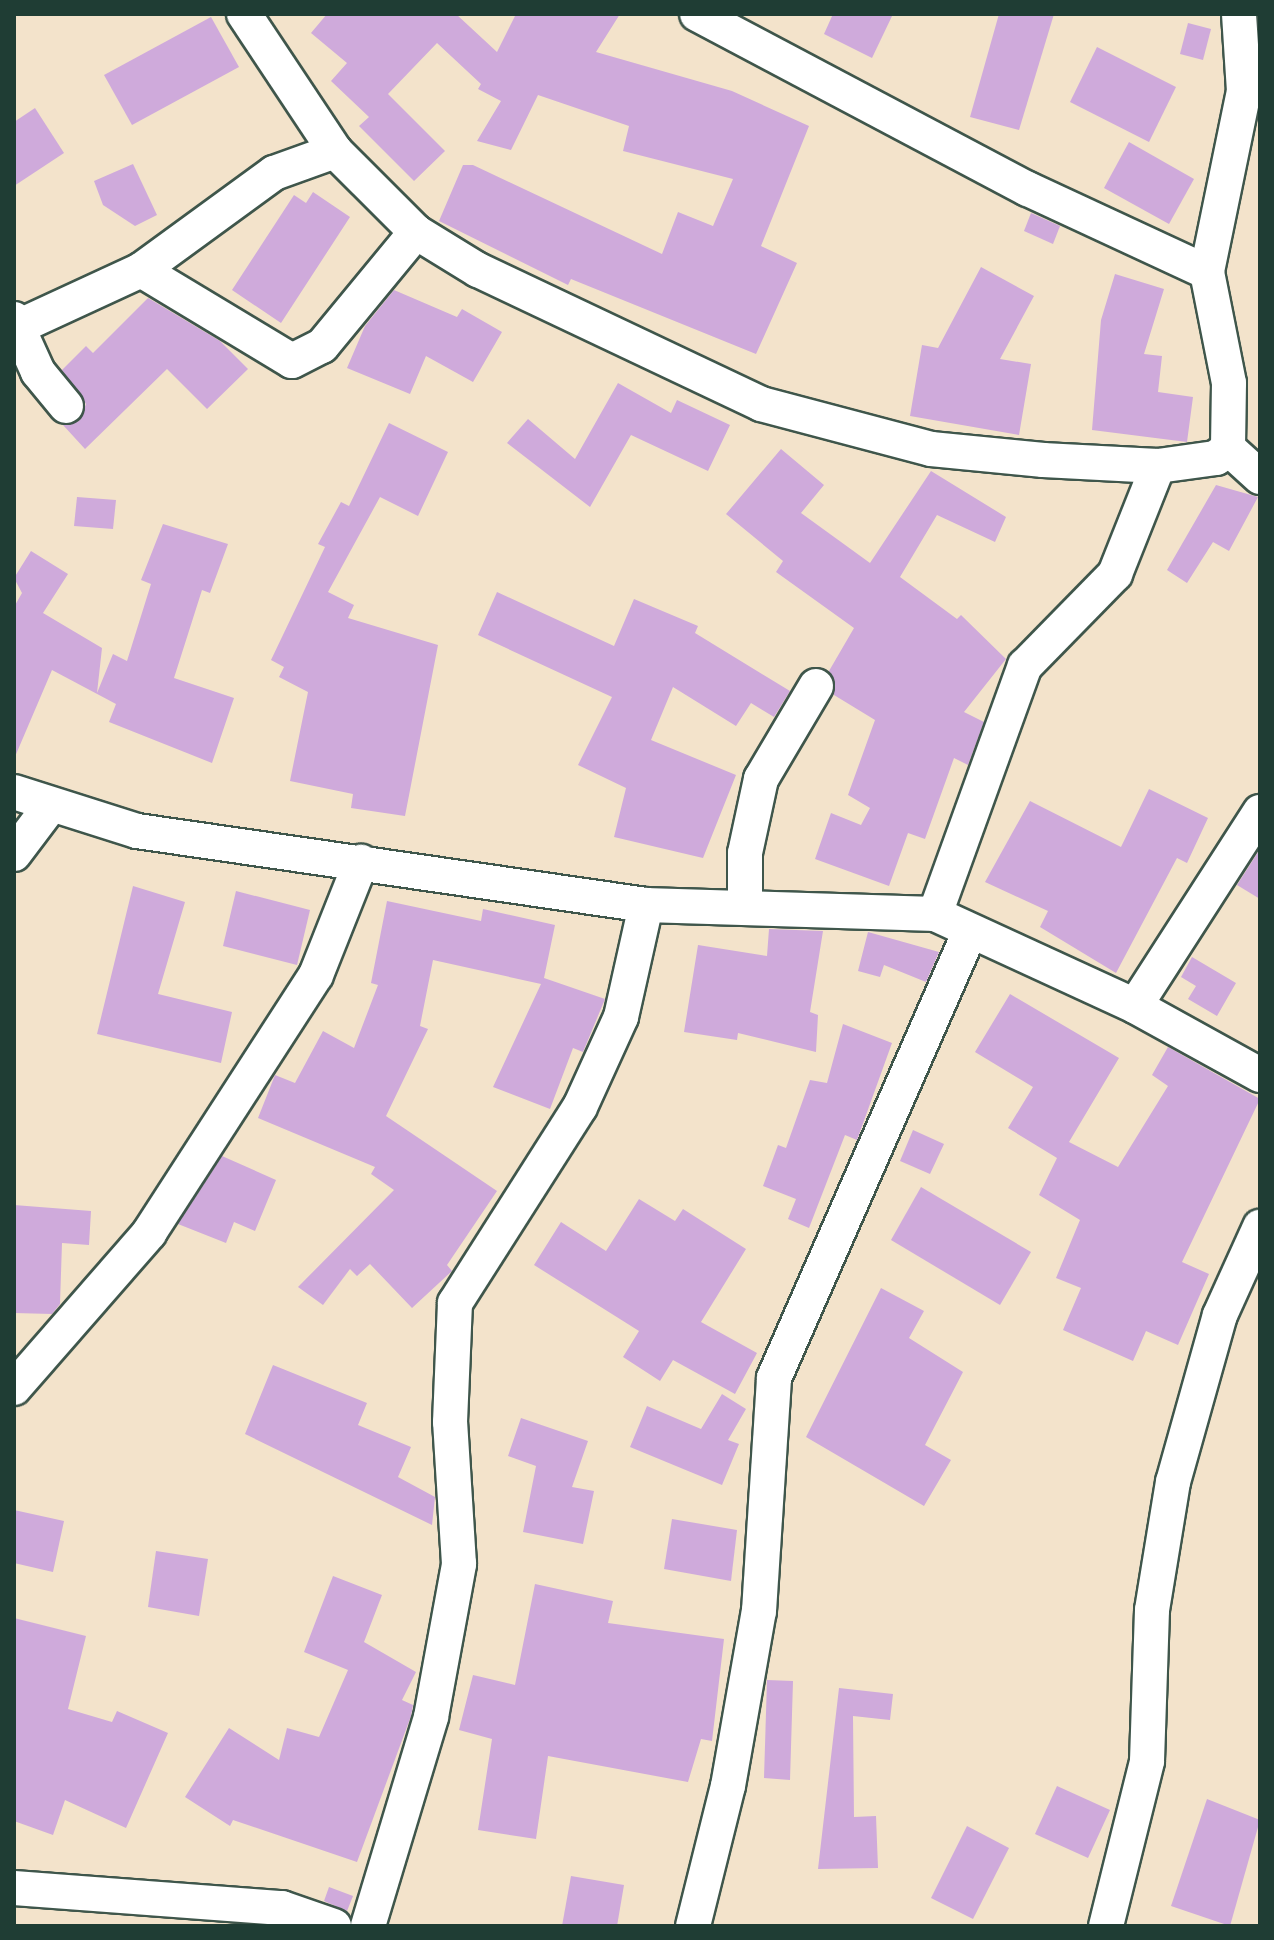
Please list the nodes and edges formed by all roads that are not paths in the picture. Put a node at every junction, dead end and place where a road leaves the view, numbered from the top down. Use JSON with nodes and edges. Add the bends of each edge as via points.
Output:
{"nodes":[{"id":1,"x":244,"y":14,"type":"edge"},
{"id":2,"x":697,"y":14,"type":"edge"},
{"id":3,"x":1239,"y":14,"type":"edge"},
{"id":4,"x":335,"y":151,"type":"junction"},
{"id":5,"x":416,"y":232,"type":"junction"},
{"id":6,"x":141,"y":270,"type":"junction"},
{"id":7,"x":1207,"y":272,"type":"junction"},
{"id":8,"x":17,"y":322,"type":"edge"},
{"id":9,"x":66,"y":406,"type":"dead end"},
{"id":10,"x":1228,"y":448,"type":"junction"},
{"id":11,"x":1158,"y":466,"type":"junction"},
{"id":12,"x":1260,"y":477,"type":"edge"},
{"id":13,"x":816,"y":686,"type":"dead end"},
{"id":14,"x":14,"y":792,"type":"edge"},
{"id":15,"x":51,"y":805,"type":"junction"},
{"id":16,"x":1260,"y":812,"type":"edge"},
{"id":17,"x":14,"y":854,"type":"edge"},
{"id":18,"x":361,"y":862,"type":"junction"},
{"id":19,"x":646,"y":905,"type":"junction"},
{"id":20,"x":745,"y":906,"type":"junction"},
{"id":21,"x":935,"y":914,"type":"junction"},
{"id":22,"x":969,"y":934,"type":"junction"},
{"id":23,"x":1135,"y":1006,"type":"junction"},
{"id":24,"x":1260,"y":1075,"type":"edge"},
{"id":25,"x":1260,"y":1227,"type":"edge"},
{"id":26,"x":14,"y":1388,"type":"edge"},
{"id":27,"x":14,"y":1888,"type":"edge"},
{"id":28,"x":334,"y":1926,"type":"edge"},
{"id":29,"x":368,"y":1926,"type":"edge"},
{"id":30,"x":693,"y":1926,"type":"edge"},
{"id":31,"x":1106,"y":1926,"type":"edge"}],
"edges":[{"from":1,"to":4,"type":"street"},
{"from":2,"to":7,"type":"street","via":[[1028,189]]},
{"from":3,"to":7,"type":"street","via":[[1244,91]]},
{"from":4,"to":5,"type":"street"},
{"from":4,"to":6,"type":"street","via":[[274,173]]},
{"from":5,"to":6,"type":"street","via":[[322,346],[292,361]]},
{"from":5,"to":11,"type":"street","via":[[478,270],[761,404],[931,449]]},
{"from":6,"to":8,"type":"street"},
{"from":7,"to":10,"type":"street","via":[[1229,383]]},
{"from":8,"to":9,"type":"street","via":[[38,372]]},
{"from":10,"to":11,"type":"street","via":[[1216,458]]},
{"from":10,"to":12,"type":"street"},
{"from":11,"to":21,"type":"street","via":[[1115,574],[1025,666]]},
{"from":13,"to":20,"type":"street","via":[[761,779],[745,853]]},
{"from":14,"to":15,"type":"street"},
{"from":15,"to":17,"type":"street"},
{"from":15,"to":18,"type":"street","via":[[137,831]]},
{"from":16,"to":23,"type":"street"},
{"from":18,"to":19,"type":"street"},
{"from":18,"to":26,"type":"street","via":[[316,975],[149,1233]]},
{"from":19,"to":20,"type":"street"},
{"from":19,"to":29,"type":"street","via":[[621,1017],[580,1107],[455,1303],[450,1422],[459,1564],[431,1717]]},
{"from":20,"to":21,"type":"street"},
{"from":21,"to":22,"type":"street"},
{"from":22,"to":23,"type":"street"},
{"from":22,"to":30,"type":"street","via":[[774,1378],[759,1611],[728,1786]]},
{"from":23,"to":24,"type":"street"},
{"from":25,"to":31,"type":"street","via":[[1220,1315],[1173,1482],[1152,1610],[1147,1761]]},
{"from":27,"to":28,"type":"street","via":[[282,1908]]}]}
